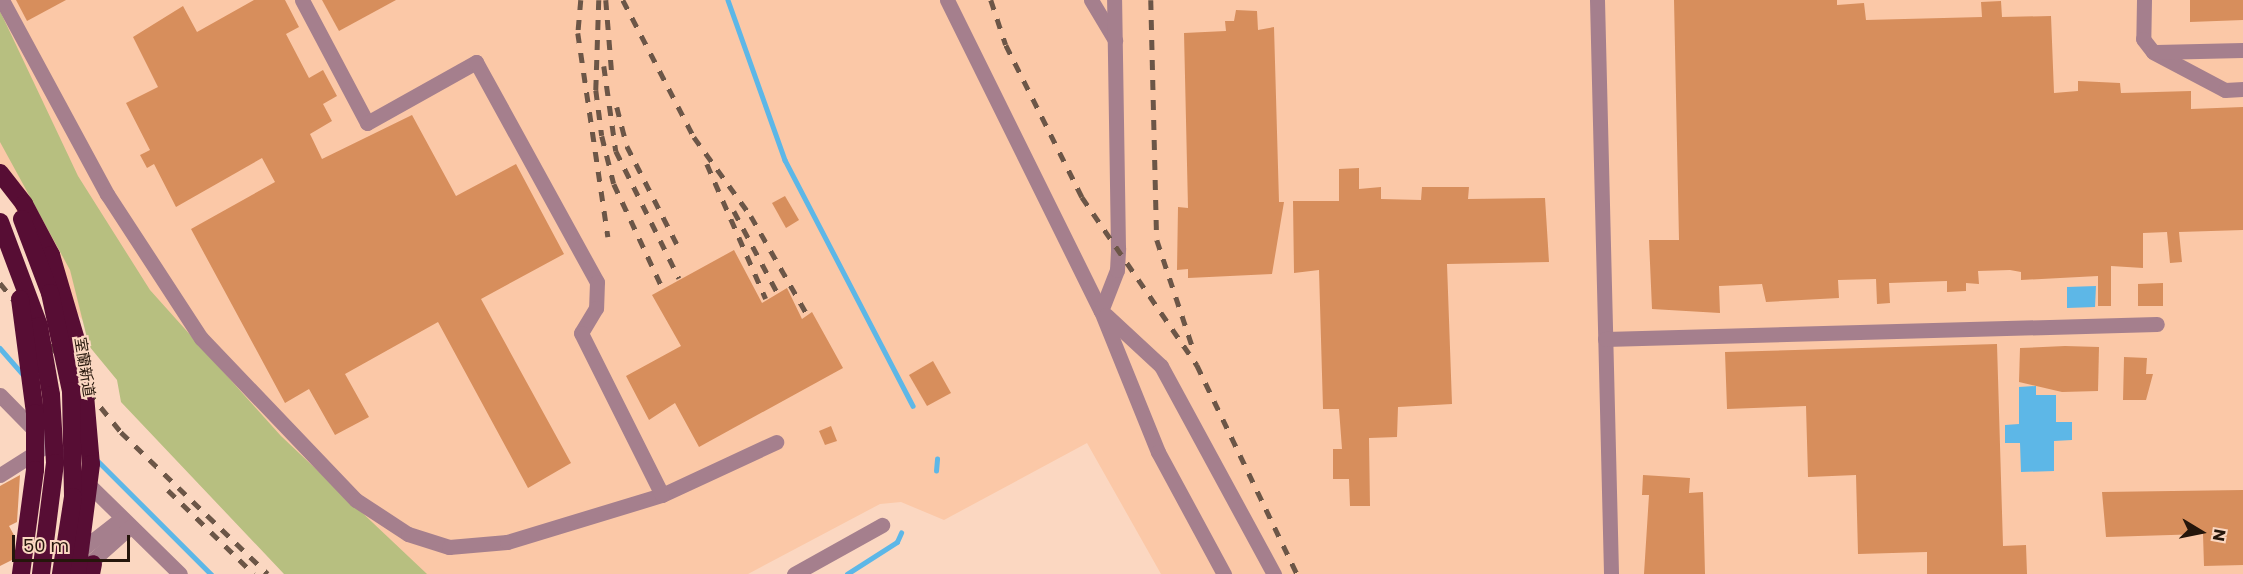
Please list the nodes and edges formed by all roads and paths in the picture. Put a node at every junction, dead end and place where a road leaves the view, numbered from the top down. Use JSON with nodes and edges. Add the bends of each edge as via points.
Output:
{"nodes":[{"id":1,"x":2,"y":0,"type":"edge"},
{"id":2,"x":302,"y":0,"type":"edge"},
{"id":3,"x":946,"y":0,"type":"edge"},
{"id":4,"x":1091,"y":0,"type":"edge"},
{"id":5,"x":1114,"y":0,"type":"edge"},
{"id":6,"x":1597,"y":0,"type":"edge"},
{"id":7,"x":2144,"y":0,"type":"edge"},
{"id":8,"x":1115,"y":40,"type":"junction"},
{"id":9,"x":2243,"y":50,"type":"edge"},
{"id":10,"x":2153,"y":52,"type":"junction"},
{"id":11,"x":2243,"y":89,"type":"edge"},
{"id":12,"x":0,"y":175,"type":"edge"},
{"id":13,"x":4,"y":230,"type":"edge"},
{"id":14,"x":1101,"y":311,"type":"junction"},
{"id":15,"x":2157,"y":324,"type":"dead end"},
{"id":16,"x":1605,"y":339,"type":"junction"},
{"id":17,"x":0,"y":395,"type":"edge"},
{"id":18,"x":776,"y":442,"type":"dead end"},
{"id":19,"x":49,"y":444,"type":"junction"},
{"id":20,"x":0,"y":475,"type":"edge"},
{"id":21,"x":662,"y":495,"type":"junction"},
{"id":22,"x":126,"y":523,"type":"junction"},
{"id":23,"x":882,"y":525,"type":"dead end"},
{"id":24,"x":92,"y":569,"type":"edge"},
{"id":25,"x":21,"y":574,"type":"edge"},
{"id":26,"x":39,"y":574,"type":"edge"},
{"id":27,"x":61,"y":574,"type":"edge"},
{"id":28,"x":73,"y":574,"type":"edge"},
{"id":29,"x":77,"y":574,"type":"edge"},
{"id":30,"x":180,"y":574,"type":"edge"},
{"id":31,"x":794,"y":574,"type":"edge"},
{"id":32,"x":1224,"y":574,"type":"edge"},
{"id":33,"x":1274,"y":574,"type":"edge"},
{"id":34,"x":1611,"y":574,"type":"edge"}],
"edges":[{"from":1,"to":21,"type":"street","via":[[107,194],[188,320],[244,389],[356,500],[408,534],[473,549]]},
{"from":2,"to":21,"type":"street","via":[[368,123],[476,62],[597,282],[596,308],[581,333]]},
{"from":3,"to":14,"type":"street"},
{"from":4,"to":8,"type":"street"},
{"from":5,"to":8,"type":"street"},
{"from":6,"to":16,"type":"street"},
{"from":7,"to":10,"type":"street","via":[[2143,39]]},
{"from":8,"to":14,"type":"street","via":[[1117,270]]},
{"from":9,"to":10,"type":"street"},
{"from":10,"to":11,"type":"street","via":[[2225,90]]},
{"from":12,"to":27,"type":"highway","name":"室蘭新道","bridge":true,"via":[[40,264],[66,359],[75,456]]},
{"from":12,"to":29,"type":"highway","bridge":true,"via":[[44,237],[82,360],[91,464]]},
{"from":13,"to":25,"type":"highway","bridge":true,"via":[[35,413],[35,470]]},
{"from":13,"to":26,"type":"highway","bridge":true,"via":[[39,327],[51,395],[55,463]]},
{"from":14,"to":32,"type":"street","via":[[1158,452]]},
{"from":14,"to":33,"type":"street","via":[[1161,366]]},
{"from":15,"to":16,"type":"street"},
{"from":16,"to":34,"type":"street"},
{"from":17,"to":19,"type":"street"},
{"from":18,"to":21,"type":"street"},
{"from":19,"to":20,"type":"street"},
{"from":19,"to":22,"type":"street"},
{"from":22,"to":24,"type":"street"},
{"from":22,"to":26,"type":"street","via":[[90,548]]},
{"from":22,"to":30,"type":"street"},
{"from":23,"to":31,"type":"street"},
{"from":24,"to":28,"type":"street"}]}
